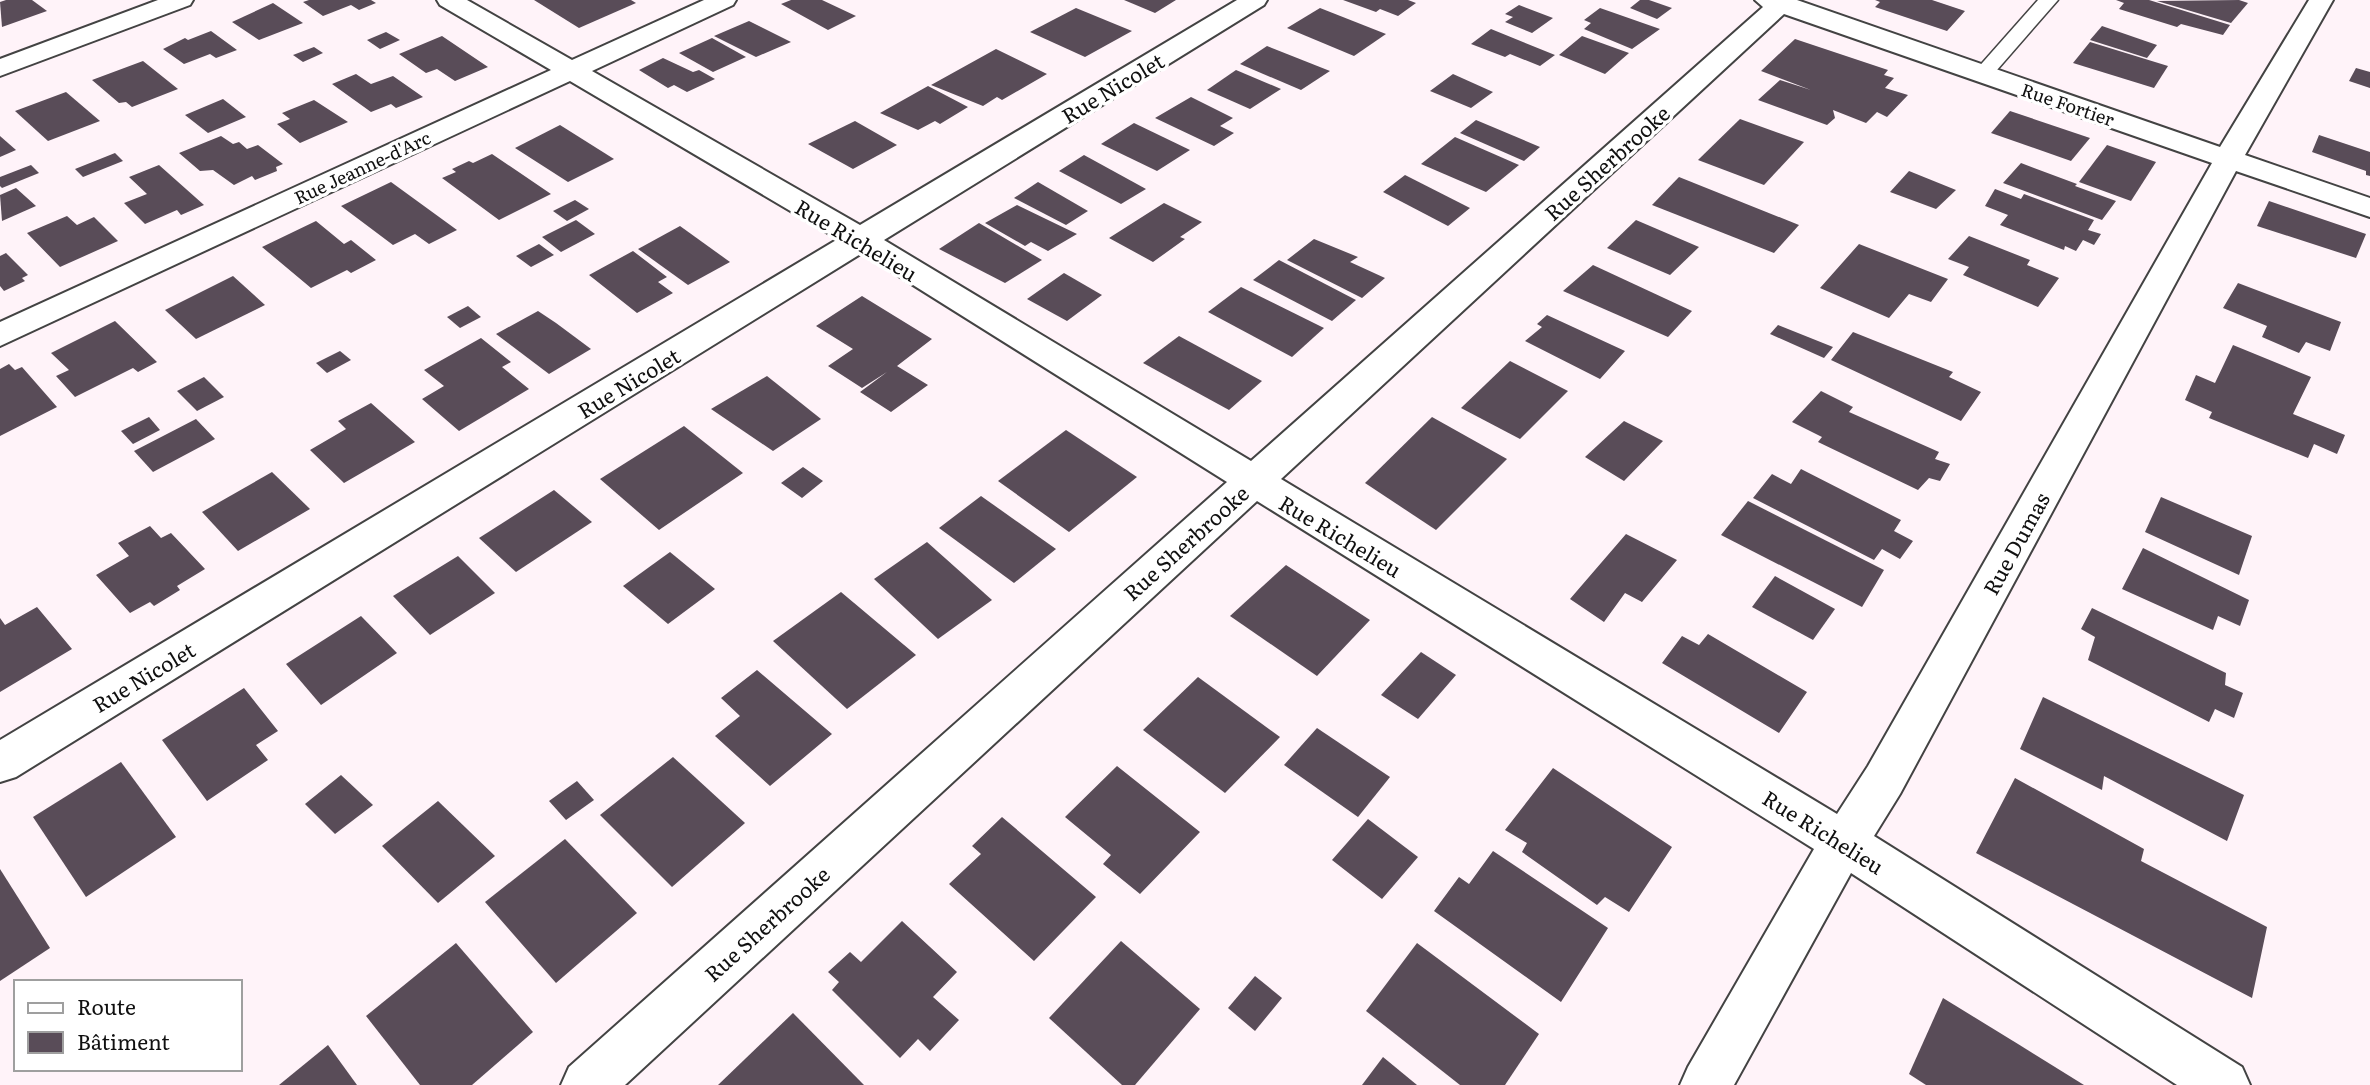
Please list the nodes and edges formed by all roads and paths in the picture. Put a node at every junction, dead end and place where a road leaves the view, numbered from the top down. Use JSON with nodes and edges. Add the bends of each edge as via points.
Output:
{"nodes":[{"id":1,"x":181,"y":0,"type":"edge"},
{"id":2,"x":449,"y":0,"type":"edge"},
{"id":3,"x":724,"y":0,"type":"edge"},
{"id":4,"x":1255,"y":0,"type":"edge"},
{"id":5,"x":2048,"y":0,"type":"edge"},
{"id":6,"x":2321,"y":0,"type":"edge"},
{"id":7,"x":1777,"y":2,"type":"edge"},
{"id":8,"x":0,"y":68,"type":"edge"},
{"id":9,"x":570,"y":71,"type":"junction"},
{"id":10,"x":1983,"y":74,"type":"junction"},
{"id":11,"x":2229,"y":160,"type":"junction"},
{"id":12,"x":2370,"y":208,"type":"edge"},
{"id":13,"x":860,"y":240,"type":"junction"},
{"id":14,"x":0,"y":335,"type":"edge"},
{"id":15,"x":1253,"y":481,"type":"junction"},
{"id":16,"x":0,"y":762,"type":"edge"},
{"id":17,"x":1845,"y":844,"type":"junction"},
{"id":18,"x":587,"y":1085,"type":"edge"},
{"id":19,"x":1706,"y":1085,"type":"edge"},
{"id":20,"x":2224,"y":1085,"type":"edge"}],
"edges":[{"from":1,"to":8,"type":"street"},
{"from":2,"to":9,"type":"street","name":"Rue Richelieu"},
{"from":3,"to":9,"type":"street","name":"Rue Jeanne-d'Arc"},
{"from":4,"to":13,"type":"street","name":"Rue Nicolet"},
{"from":5,"to":10,"type":"lane"},
{"from":6,"to":11,"type":"street","name":"Rue Dumas"},
{"from":7,"to":10,"type":"street","name":"Rue Fortier"},
{"from":7,"to":15,"type":"street","name":"Rue Sherbrooke"},
{"from":9,"to":13,"type":"street","name":"Rue Richelieu"},
{"from":9,"to":14,"type":"street","name":"Rue Jeanne-d'Arc"},
{"from":10,"to":11,"type":"street","name":"Rue Fortier"},
{"from":11,"to":12,"type":"street","name":"Rue Fortier"},
{"from":11,"to":17,"type":"street","name":"Rue Dumas"},
{"from":13,"to":15,"type":"street","name":"Rue Richelieu"},
{"from":13,"to":16,"type":"street","name":"Rue Nicolet"},
{"from":15,"to":17,"type":"street","name":"Rue Richelieu"},
{"from":15,"to":18,"type":"street","name":"Rue Sherbrooke"},
{"from":17,"to":19,"type":"street","name":"Rue Dumas"},
{"from":17,"to":20,"type":"street","name":"Rue Richelieu"}]}
